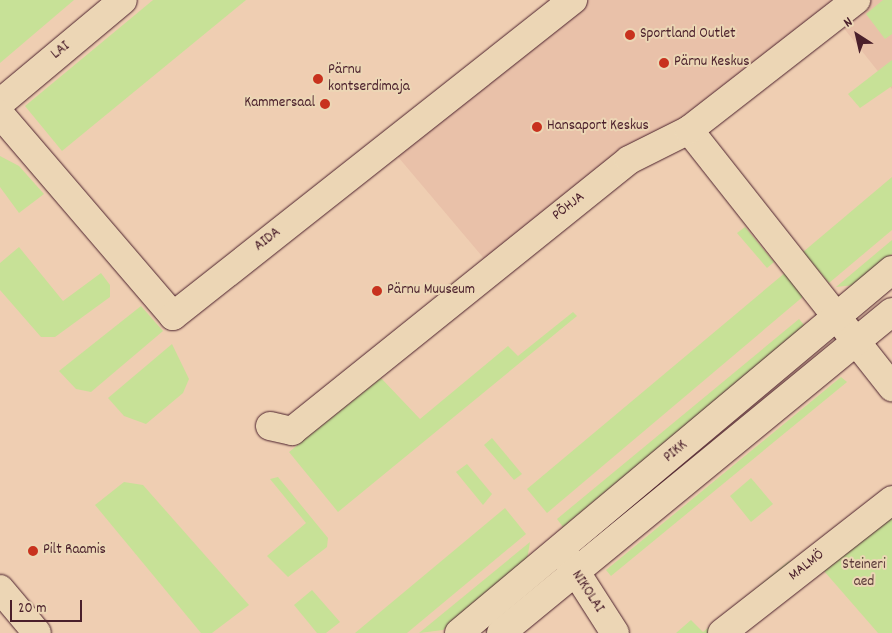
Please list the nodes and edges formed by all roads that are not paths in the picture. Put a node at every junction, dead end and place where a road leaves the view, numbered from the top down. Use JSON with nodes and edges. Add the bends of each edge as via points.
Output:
{"nodes":[{"id":1,"x":122,"y":0,"type":"edge"},
{"id":2,"x":573,"y":0,"type":"edge"},
{"id":3,"x":856,"y":0,"type":"edge"},
{"id":4,"x":0,"y":103,"type":"edge"},
{"id":5,"x":0,"y":114,"type":"edge"},
{"id":6,"x":689,"y":130,"type":"junction"},
{"id":7,"x":892,"y":270,"type":"edge"},
{"id":8,"x":892,"y":312,"type":"edge"},
{"id":9,"x":836,"y":316,"type":"junction"},
{"id":10,"x":857,"y":341,"type":"junction"},
{"id":11,"x":892,"y":387,"type":"edge"},
{"id":12,"x":282,"y":428,"type":"dead end"},
{"id":13,"x":892,"y":500,"type":"edge"},
{"id":14,"x":568,"y":560,"type":"junction"},
{"id":15,"x":0,"y":589,"type":"edge"},
{"id":16,"x":37,"y":633,"type":"edge"},
{"id":17,"x":459,"y":633,"type":"edge"},
{"id":18,"x":501,"y":633,"type":"edge"},
{"id":19,"x":615,"y":633,"type":"edge"},
{"id":20,"x":722,"y":633,"type":"edge"}],
"edges":[{"from":1,"to":4,"type":"street","name":"LAI"},
{"from":2,"to":5,"type":"street","name":"AIDA","via":[[173,316]]},
{"from":3,"to":6,"type":"street","name":"PÕHJA"},
{"from":6,"to":9,"type":"street"},
{"from":6,"to":12,"type":"street","name":"PÕHJA","via":[[628,160]]},
{"from":7,"to":9,"type":"street","name":"PIKK"},
{"from":8,"to":10,"type":"street","name":"PIKK"},
{"from":9,"to":10,"type":"street"},
{"from":9,"to":14,"type":"street","name":"PIKK"},
{"from":10,"to":11,"type":"street"},
{"from":10,"to":14,"type":"street","name":"PIKK"},
{"from":13,"to":20,"type":"street","name":"MALMÖ"},
{"from":14,"to":17,"type":"street","name":"PIKK"},
{"from":14,"to":18,"type":"street","name":"PIKK"},
{"from":14,"to":19,"type":"street","name":"NIKOLAI"},
{"from":15,"to":16,"type":"street"}]}
